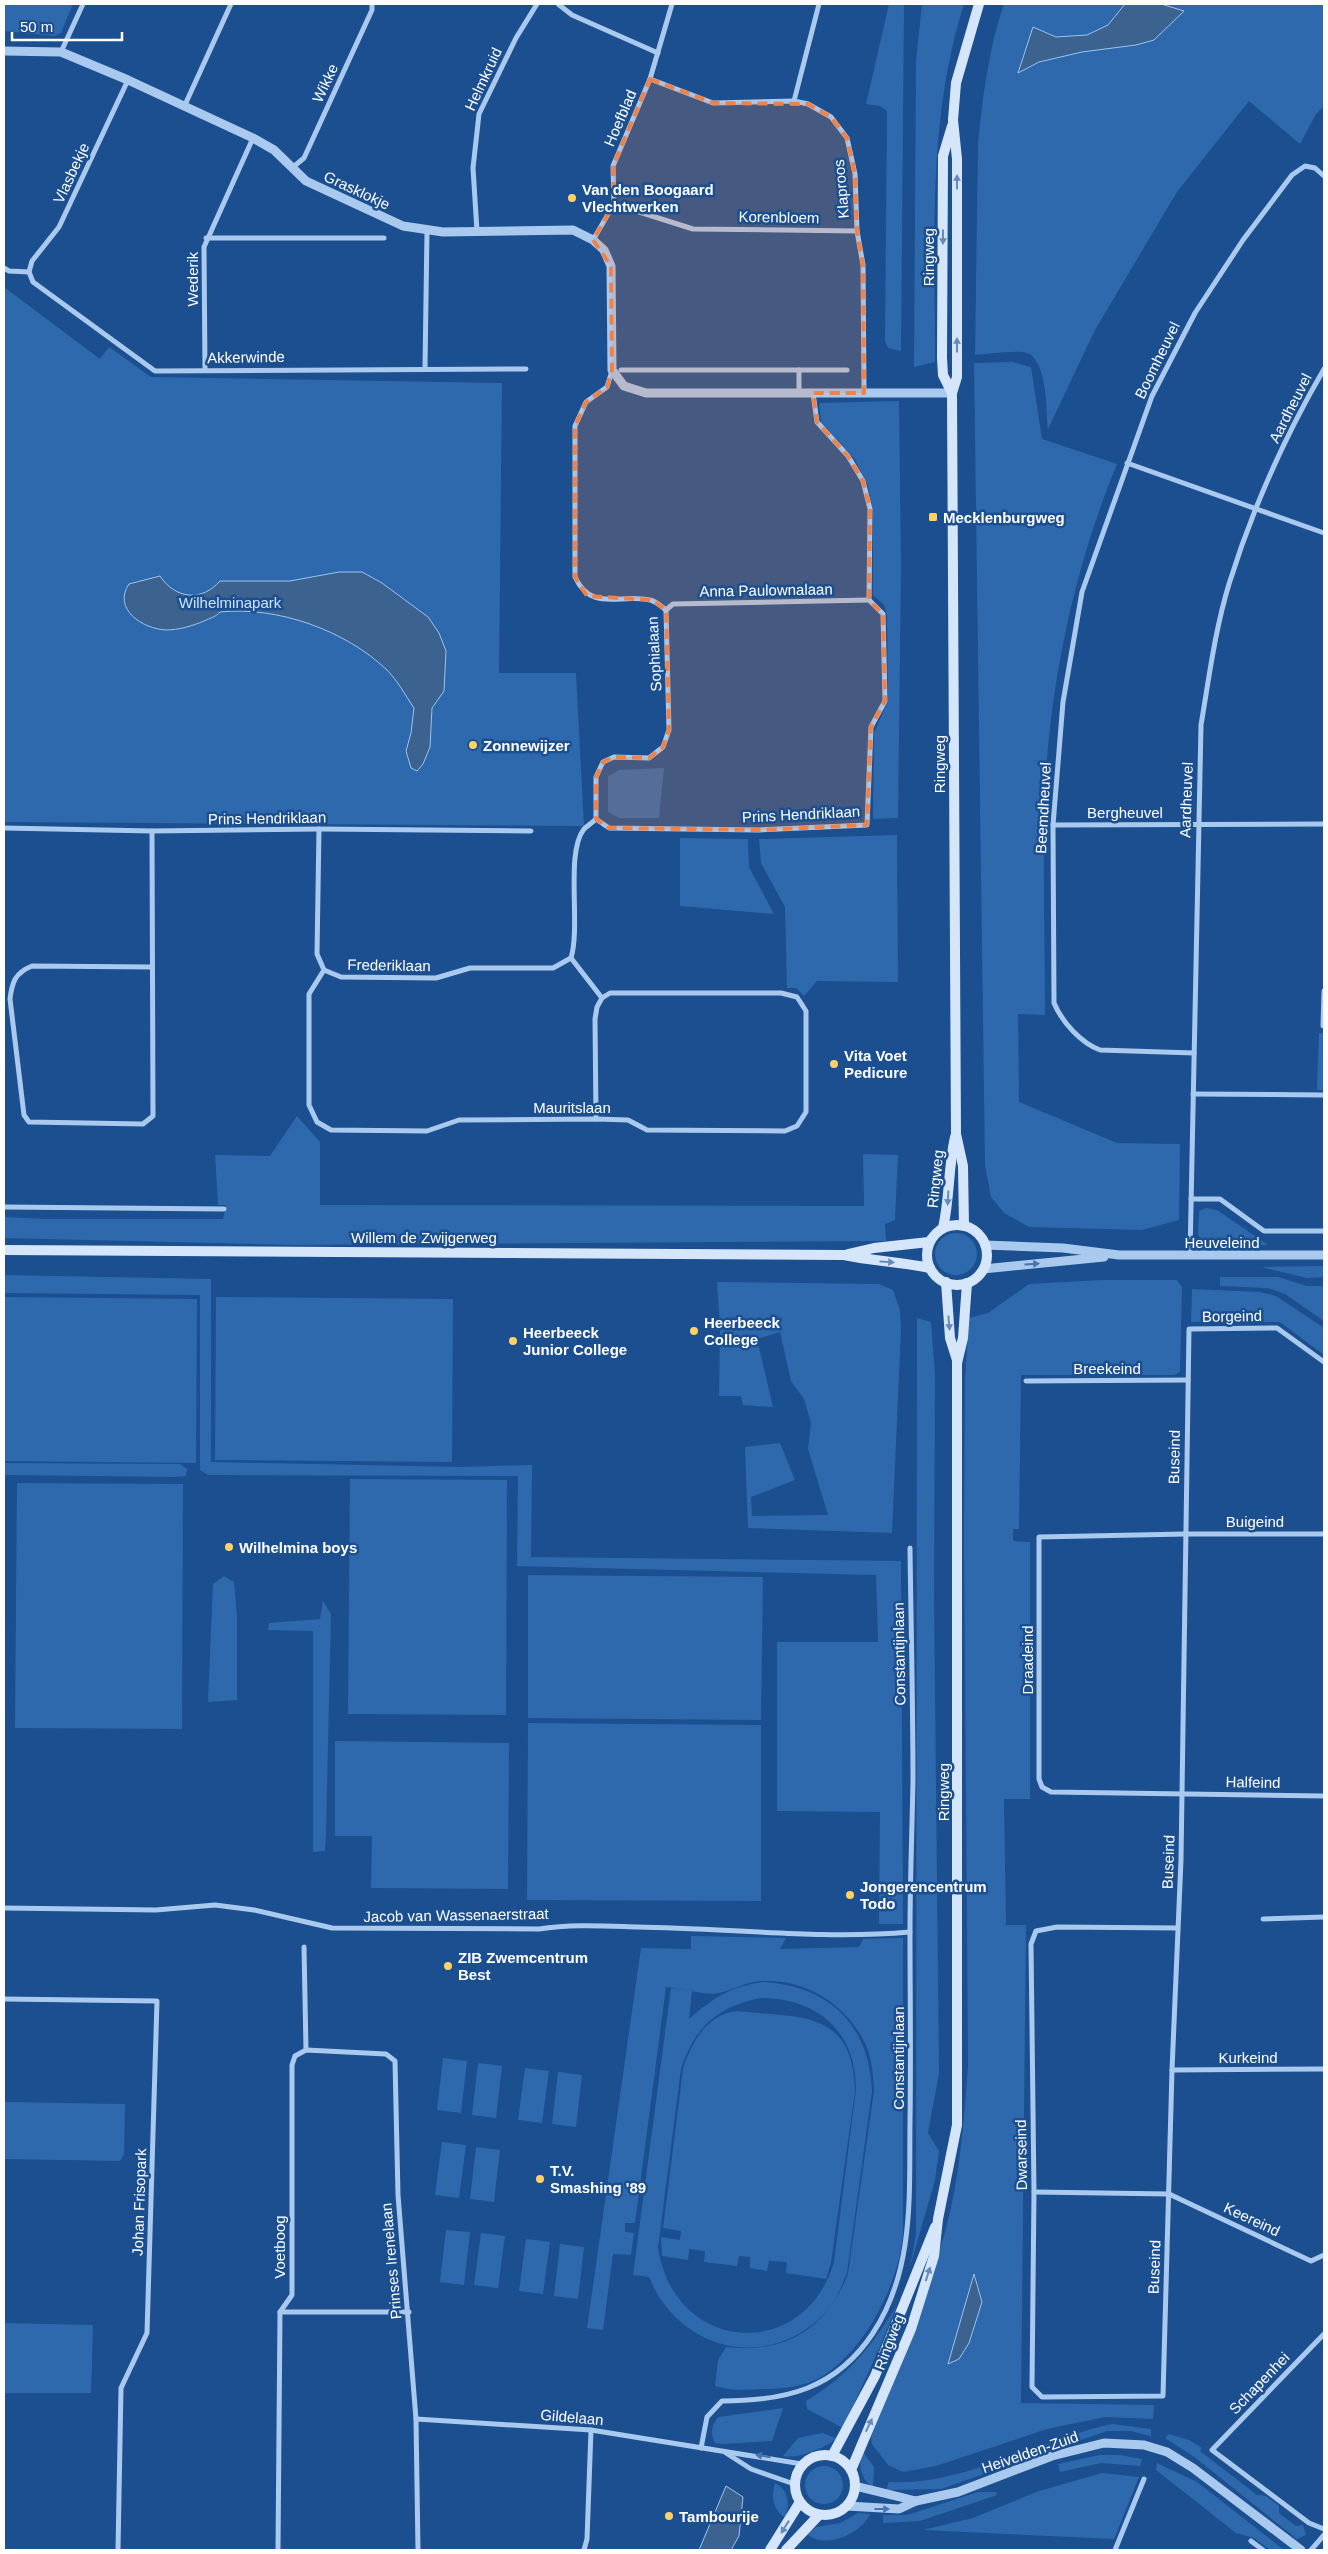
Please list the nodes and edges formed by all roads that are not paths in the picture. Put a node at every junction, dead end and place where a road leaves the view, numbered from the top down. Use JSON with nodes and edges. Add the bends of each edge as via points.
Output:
{"nodes":[{"id":1,"x":83,"y":4,"type":"edge"},
{"id":2,"x":231,"y":4,"type":"edge"},
{"id":3,"x":372,"y":4,"type":"edge"},
{"id":4,"x":537,"y":4,"type":"edge"},
{"id":5,"x":558,"y":4,"type":"edge"},
{"id":6,"x":672,"y":4,"type":"edge"},
{"id":7,"x":819,"y":4,"type":"edge"},
{"id":8,"x":979,"y":4,"type":"edge"},
{"id":9,"x":4,"y":51,"type":"edge"},
{"id":10,"x":61,"y":52,"type":"junction"},
{"id":11,"x":658,"y":53,"type":"junction"},
{"id":12,"x":650,"y":79,"type":"junction"},
{"id":13,"x":128,"y":80,"type":"junction"},
{"id":14,"x":794,"y":102,"type":"junction"},
{"id":15,"x":184,"y":107,"type":"junction"},
{"id":16,"x":953,"y":120,"type":"junction"},
{"id":17,"x":253,"y":138,"type":"junction"},
{"id":18,"x":292,"y":168,"type":"junction"},
{"id":19,"x":1324,"y":176,"type":"edge"},
{"id":20,"x":614,"y":204,"type":"junction"},
{"id":21,"x":427,"y":231,"type":"junction"},
{"id":22,"x":478,"y":231,"type":"junction"},
{"id":23,"x":857,"y":231,"type":"junction"},
{"id":24,"x":206,"y":238,"type":"junction"},
{"id":25,"x":384,"y":238,"type":"dead end"},
{"id":26,"x":593,"y":240,"type":"junction"},
{"id":27,"x":4,"y":268,"type":"edge"},
{"id":28,"x":29,"y":272,"type":"junction"},
{"id":29,"x":425,"y":368,"type":"junction"},
{"id":30,"x":526,"y":369,"type":"dead end"},
{"id":31,"x":1324,"y":369,"type":"edge"},
{"id":32,"x":205,"y":370,"type":"junction"},
{"id":33,"x":617,"y":370,"type":"junction"},
{"id":34,"x":800,"y":370,"type":"junction"},
{"id":35,"x":847,"y":370,"type":"dead end"},
{"id":36,"x":799,"y":393,"type":"junction"},
{"id":37,"x":814,"y":393,"type":"junction"},
{"id":38,"x":864,"y":393,"type":"junction"},
{"id":39,"x":952,"y":393,"type":"junction"},
{"id":40,"x":1127,"y":463,"type":"junction"},
{"id":41,"x":1257,"y":508,"type":"junction"},
{"id":42,"x":1324,"y":533,"type":"edge"},
{"id":43,"x":869,"y":600,"type":"junction"},
{"id":44,"x":666,"y":610,"type":"junction"},
{"id":45,"x":596,"y":820,"type":"junction"},
{"id":46,"x":1198,"y":824,"type":"junction"},
{"id":47,"x":1324,"y":824,"type":"edge"},
{"id":48,"x":1053,"y":825,"type":"junction"},
{"id":49,"x":4,"y":828,"type":"edge"},
{"id":50,"x":319,"y":829,"type":"junction"},
{"id":51,"x":152,"y":831,"type":"junction"},
{"id":52,"x":531,"y":831,"type":"dead end"},
{"id":53,"x":571,"y":958,"type":"junction"},
{"id":54,"x":152,"y":967,"type":"junction"},
{"id":55,"x":324,"y":970,"type":"junction"},
{"id":56,"x":1324,"y":991,"type":"edge"},
{"id":57,"x":602,"y":998,"type":"junction"},
{"id":58,"x":7,"y":999,"type":"edge"},
{"id":59,"x":1323,"y":1026,"type":"edge"},
{"id":60,"x":1194,"y":1053,"type":"junction"},
{"id":61,"x":1193,"y":1094,"type":"junction"},
{"id":62,"x":1324,"y":1094,"type":"edge"},
{"id":63,"x":596,"y":1119,"type":"junction"},
{"id":64,"x":956,"y":1134,"type":"junction"},
{"id":65,"x":1191,"y":1199,"type":"junction"},
{"id":66,"x":4,"y":1207,"type":"edge"},
{"id":67,"x":224,"y":1209,"type":"dead end"},
{"id":68,"x":964,"y":1226,"type":"junction"},
{"id":69,"x":944,"y":1228,"type":"junction"},
{"id":70,"x":1324,"y":1231,"type":"edge"},
{"id":71,"x":929,"y":1242,"type":"junction"},
{"id":72,"x":985,"y":1245,"type":"junction"},
{"id":73,"x":4,"y":1250,"type":"edge"},
{"id":74,"x":844,"y":1255,"type":"junction"},
{"id":75,"x":1119,"y":1255,"type":"junction"},
{"id":76,"x":1190,"y":1256,"type":"junction"},
{"id":77,"x":1324,"y":1256,"type":"edge"},
{"id":78,"x":930,"y":1268,"type":"junction"},
{"id":79,"x":983,"y":1269,"type":"junction"},
{"id":80,"x":946,"y":1282,"type":"junction"},
{"id":81,"x":967,"y":1283,"type":"junction"},
{"id":82,"x":1189,"y":1329,"type":"joint"},
{"id":83,"x":1324,"y":1362,"type":"edge"},
{"id":84,"x":957,"y":1363,"type":"junction"},
{"id":85,"x":1188,"y":1380,"type":"junction"},
{"id":86,"x":1026,"y":1382,"type":"dead end"},
{"id":87,"x":1185,"y":1534,"type":"junction"},
{"id":88,"x":1324,"y":1534,"type":"edge"},
{"id":89,"x":910,"y":1548,"type":"dead end"},
{"id":90,"x":1181,"y":1794,"type":"junction"},
{"id":91,"x":1324,"y":1796,"type":"edge"},
{"id":92,"x":4,"y":1908,"type":"edge"},
{"id":93,"x":1324,"y":1917,"type":"edge"},
{"id":94,"x":1263,"y":1919,"type":"dead end"},
{"id":95,"x":1178,"y":1928,"type":"junction"},
{"id":96,"x":910,"y":1932,"type":"junction"},
{"id":97,"x":304,"y":1947,"type":"dead end"},
{"id":98,"x":4,"y":1999,"type":"edge"},
{"id":99,"x":306,"y":2050,"type":"junction"},
{"id":100,"x":1324,"y":2069,"type":"edge"},
{"id":101,"x":1172,"y":2070,"type":"junction"},
{"id":102,"x":1034,"y":2192,"type":"junction"},
{"id":103,"x":1168,"y":2194,"type":"junction"},
{"id":104,"x":938,"y":2219,"type":"junction"},
{"id":105,"x":1324,"y":2255,"type":"edge"},
{"id":106,"x":280,"y":2312,"type":"junction"},
{"id":107,"x":409,"y":2312,"type":"junction"},
{"id":108,"x":1324,"y":2334,"type":"edge"},
{"id":109,"x":1162,"y":2396,"type":"joint"},
{"id":110,"x":416,"y":2419,"type":"junction"},
{"id":111,"x":592,"y":2430,"type":"junction"},
{"id":112,"x":701,"y":2448,"type":"junction"},
{"id":113,"x":724,"y":2451,"type":"junction"},
{"id":114,"x":832,"y":2456,"type":"junction"},
{"id":115,"x":802,"y":2464,"type":"junction"},
{"id":116,"x":850,"y":2470,"type":"junction"},
{"id":117,"x":1144,"y":2479,"type":"dead end"},
{"id":118,"x":794,"y":2484,"type":"junction"},
{"id":119,"x":855,"y":2486,"type":"junction"},
{"id":120,"x":916,"y":2501,"type":"junction"},
{"id":121,"x":800,"y":2502,"type":"junction"},
{"id":122,"x":847,"y":2506,"type":"junction"},
{"id":123,"x":819,"y":2515,"type":"junction"},
{"id":124,"x":1324,"y":2530,"type":"edge"},
{"id":125,"x":1324,"y":2535,"type":"edge"},
{"id":126,"x":1251,"y":2541,"type":"dead end"},
{"id":127,"x":118,"y":2550,"type":"edge"},
{"id":128,"x":278,"y":2550,"type":"edge"},
{"id":129,"x":418,"y":2550,"type":"edge"},
{"id":130,"x":584,"y":2550,"type":"edge"},
{"id":131,"x":770,"y":2550,"type":"edge"},
{"id":132,"x":786,"y":2550,"type":"edge"},
{"id":133,"x":1114,"y":2550,"type":"edge"},
{"id":134,"x":1263,"y":2550,"type":"edge"},
{"id":135,"x":1301,"y":2550,"type":"edge"},
{"id":136,"x":1310,"y":2550,"type":"edge"}],
"edges":[{"from":1,"to":10,"type":"street"},
{"from":2,"to":15,"type":"street"},
{"from":3,"to":18,"type":"street","name":"Wikke","via":[[304,158]]},
{"from":4,"to":22,"type":"street","name":"Helmkruid","via":[[516,38],[479,114],[473,168]]},
{"from":5,"to":11,"type":"street","via":[[572,15]]},
{"from":6,"to":11,"type":"street","name":"Hoefblad"},
{"from":7,"to":14,"type":"street"},
{"from":8,"to":16,"type":"main road","name":"Ringweg","via":[[956,83]]},
{"from":9,"to":10,"type":"street","name":"Grasklokje"},
{"from":10,"to":13,"type":"street","name":"Grasklokje"},
{"from":11,"to":12,"type":"street","name":"Hoefblad"},
{"from":12,"to":14,"type":"street","name":"Klaproos","via":[[713,103]]},
{"from":12,"to":20,"type":"street","name":"Hoefblad","via":[[613,166]]},
{"from":13,"to":15,"type":"street","name":"Grasklokje"},
{"from":13,"to":28,"type":"street","name":"Vlasbekje","via":[[59,227],[32,261]]},
{"from":14,"to":23,"type":"street","name":"Klaproos","via":[[808,104],[831,117],[847,138],[855,174]]},
{"from":15,"to":17,"type":"street","name":"Grasklokje"},
{"from":39,"to":16,"type":"main road","name":"Ringweg","one_way":true,"via":[[957,377]]},
{"from":16,"to":39,"type":"main road","name":"Ringweg","one_way":true,"via":[[943,156],[942,358],[943,375]]},
{"from":17,"to":18,"type":"street","name":"Grasklokje","via":[[274,150]]},
{"from":17,"to":24,"type":"street","name":"Wederik"},
{"from":18,"to":21,"type":"street","name":"Grasklokje","via":[[306,181],[368,210],[403,226]]},
{"from":19,"to":40,"type":"street","name":"Boomheuvel","via":[[1315,168],[1305,166],[1292,175],[1254,226],[1195,313],[1152,396]]},
{"from":20,"to":23,"type":"street","name":"Korenbloem","via":[[693,229]]},
{"from":20,"to":26,"type":"street"},
{"from":21,"to":22,"type":"street","name":"Grasklokje"},
{"from":21,"to":29,"type":"street"},
{"from":22,"to":26,"type":"street","name":"Grasklokje","via":[[574,230]]},
{"from":23,"to":38,"type":"street","name":"Klaproos","via":[[863,265]]},
{"from":24,"to":25,"type":"street"},
{"from":24,"to":32,"type":"street","name":"Wederik"},
{"from":26,"to":33,"type":"street","name":"Grasklokje","via":[[604,250],[611,266]]},
{"from":27,"to":28,"type":"street"},
{"from":28,"to":32,"type":"street","name":"Akkerwinde","via":[[33,282],[147,367],[163,372]]},
{"from":29,"to":30,"type":"street","name":"Akkerwinde"},
{"from":29,"to":32,"type":"street","name":"Akkerwinde"},
{"from":31,"to":41,"type":"street","name":"Aardheuvel","via":[[1301,409]]},
{"from":33,"to":34,"type":"street"},
{"from":33,"to":36,"type":"street","via":[[624,386],[646,393]]},
{"from":33,"to":44,"type":"street","name":"Sophialaan","via":[[607,387],[586,402],[575,426],[575,577],[587,596],[652,600]]},
{"from":34,"to":35,"type":"street"},
{"from":34,"to":36,"type":"street"},
{"from":36,"to":37,"type":"street"},
{"from":37,"to":38,"type":"street"},
{"from":37,"to":43,"type":"street","via":[[817,422],[848,456],[863,481],[870,509]]},
{"from":38,"to":39,"type":"street"},
{"from":39,"to":64,"type":"main road","name":"Ringweg"},
{"from":40,"to":41,"type":"street"},
{"from":40,"to":48,"type":"street","name":"Beemdheuvel","via":[[1082,592],[1063,702]]},
{"from":41,"to":42,"type":"street"},
{"from":41,"to":46,"type":"street","name":"Aardheuvel","via":[[1229,584],[1216,638],[1200,725]]},
{"from":43,"to":44,"type":"street","name":"Anna Paulownalaan","via":[[673,604]]},
{"from":43,"to":45,"type":"street","name":"Prins Hendriklaan","via":[[883,614],[885,701],[870,727],[867,825],[759,830],[609,828]]},
{"from":44,"to":45,"type":"street","name":"Sophialaan","via":[[669,730],[663,747],[649,758],[614,757],[603,762],[596,777]]},
{"from":45,"to":53,"type":"street","via":[[584,830],[575,851],[576,944]]},
{"from":46,"to":47,"type":"street","name":"Bergheuvel"},
{"from":46,"to":48,"type":"street","name":"Bergheuvel"},
{"from":46,"to":60,"type":"street","name":"Aardheuvel"},
{"from":48,"to":60,"type":"street","name":"Beemdheuvel","via":[[1054,1003],[1060,1016],[1090,1046],[1100,1050]]},
{"from":49,"to":51,"type":"street","name":"Prins Hendriklaan"},
{"from":50,"to":51,"type":"street","name":"Prins Hendriklaan"},
{"from":50,"to":52,"type":"street","name":"Prins Hendriklaan"},
{"from":50,"to":55,"type":"street","via":[[317,954]]},
{"from":51,"to":54,"type":"street"},
{"from":53,"to":55,"type":"street","name":"Frederiklaan","via":[[553,968],[470,968],[436,978],[340,977]]},
{"from":53,"to":57,"type":"street"},
{"from":54,"to":58,"type":"street","via":[[32,966],[20,971],[12,982]]},
{"from":54,"to":58,"type":"street","via":[[153,1116],[143,1124],[29,1122],[24,1114]]},
{"from":55,"to":63,"type":"street","name":"Mauritslaan","via":[[309,994],[309,1105],[317,1122],[331,1130],[427,1131],[459,1120]]},
{"from":56,"to":59,"type":"street"},
{"from":57,"to":63,"type":"street","via":[[595,1020]]},
{"from":57,"to":63,"type":"street","name":"Mauritslaan","via":[[610,993],[781,993],[797,997],[806,1011],[806,1112],[797,1126],[785,1131],[647,1130],[628,1120]]},
{"from":60,"to":61,"type":"street","name":"Aardheuvel"},
{"from":61,"to":62,"type":"street"},
{"from":61,"to":65,"type":"street","name":"Aardheuvel"},
{"from":64,"to":68,"type":"main road","name":"Ringweg","via":[[963,1166]]},
{"from":64,"to":69,"type":"main road","name":"Ringweg","one_way":true,"via":[[949,1166]]},
{"from":65,"to":70,"type":"street","via":[[1220,1199],[1264,1231]]},
{"from":65,"to":76,"type":"street","name":"Aardheuvel"},
{"from":66,"to":67,"type":"street"},
{"from":68,"to":69,"type":"main road"},
{"from":68,"to":72,"type":"main road","via":[[974,1230]]},
{"from":69,"to":71,"type":"main road"},
{"from":71,"to":74,"type":"main road","name":"Willem de Zwijgerweg"},
{"from":71,"to":78,"type":"main road"},
{"from":72,"to":75,"type":"street","name":"Heuveleind","via":[[1063,1248]]},
{"from":72,"to":79,"type":"main road","via":[[987,1254]]},
{"from":73,"to":74,"type":"main road","name":"Willem de Zwijgerweg"},
{"from":74,"to":78,"type":"main road","name":"Willem de Zwijgerweg","one_way":true},
{"from":75,"to":76,"type":"street","name":"Heuveleind"},
{"from":79,"to":75,"type":"street","name":"Heuveleind","one_way":true},
{"from":76,"to":77,"type":"street","name":"Heuveleind"},
{"from":78,"to":80,"type":"main road"},
{"from":79,"to":81,"type":"main road"},
{"from":80,"to":81,"type":"main road"},
{"from":80,"to":84,"type":"main road","name":"Ringweg","one_way":true,"via":[[950,1338]]},
{"from":81,"to":84,"type":"main road","name":"Ringweg","via":[[963,1338]]},
{"from":82,"to":83,"type":"street","name":"Borgeind","via":[[1277,1328]]},
{"from":82,"to":85,"type":"street","name":"Buseind"},
{"from":84,"to":104,"type":"main road","name":"Ringweg","via":[[957,2124]]},
{"from":85,"to":86,"type":"street","name":"Breekeind"},
{"from":85,"to":87,"type":"street","name":"Buseind"},
{"from":87,"to":88,"type":"street","name":"Buigeind"},
{"from":87,"to":90,"type":"street","name":"Buseind"},
{"from":87,"to":90,"type":"street","name":"Draadeind","via":[[1039,1537],[1039,1779],[1042,1788],[1051,1792]]},
{"from":89,"to":96,"type":"street","name":"Constantijnlaan"},
{"from":90,"to":91,"type":"street","name":"Halfeind"},
{"from":90,"to":95,"type":"street","name":"Buseind"},
{"from":92,"to":96,"type":"street","name":"Jacob van Wassenaerstraat","via":[[156,1910],[215,1905],[254,1910],[332,1928],[539,1929],[562,1925],[860,1936]]},
{"from":93,"to":94,"type":"street"},
{"from":95,"to":101,"type":"street","name":"Buseind"},
{"from":95,"to":102,"type":"street","name":"Dwarseind","via":[[1057,1927],[1036,1931],[1031,1944]]},
{"from":96,"to":112,"type":"street","name":"Constantijnlaan","via":[[909,2214],[902,2269],[890,2302],[874,2332],[855,2357],[817,2386],[754,2401],[722,2401],[707,2417]]},
{"from":97,"to":99,"type":"street"},
{"from":98,"to":127,"type":"street","name":"Johan Frisopark","via":[[156,2001],[147,2333],[121,2388]]},
{"from":99,"to":106,"type":"street","name":"Voetboog","via":[[295,2056],[292,2065],[292,2295]]},
{"from":99,"to":107,"type":"street","name":"Prinses Irenelaan","via":[[386,2054],[395,2060],[398,2195]]},
{"from":100,"to":101,"type":"street","name":"Kurkeind"},
{"from":101,"to":103,"type":"street","name":"Buseind"},
{"from":102,"to":103,"type":"street"},
{"from":102,"to":109,"type":"street","name":"Dwarseind","via":[[1032,2387],[1042,2397]]},
{"from":103,"to":105,"type":"street","name":"Keereind","via":[[1311,2261]]},
{"from":103,"to":109,"type":"street","name":"Buseind"},
{"from":104,"to":114,"type":"main road","name":"Ringweg","via":[[876,2376]]},
{"from":116,"to":104,"type":"main road","name":"Ringweg","one_way":true,"via":[[911,2329],[934,2256]]},
{"from":106,"to":107,"type":"street"},
{"from":106,"to":128,"type":"street","name":"Voetboog"},
{"from":107,"to":110,"type":"street","name":"Prinses Irenelaan"},
{"from":108,"to":124,"type":"street","name":"Schapenhei","via":[[1212,2450],[1309,2523]]},
{"from":110,"to":111,"type":"street","name":"Gildelaan"},
{"from":110,"to":129,"type":"street","name":"Prinses Irenelaan"},
{"from":111,"to":112,"type":"street","name":"Gildelaan"},
{"from":111,"to":130,"type":"street"},
{"from":112,"to":113,"type":"street","name":"Gildelaan"},
{"from":115,"to":113,"type":"street","name":"Gildelaan","one_way":true},
{"from":113,"to":118,"type":"street","name":"Gildelaan","via":[[751,2469]]},
{"from":114,"to":115,"type":"main road","via":[[811,2458]]},
{"from":114,"to":116,"type":"main road"},
{"from":115,"to":118,"type":"main road"},
{"from":116,"to":119,"type":"main road"},
{"from":117,"to":133,"type":"street"},
{"from":118,"to":121,"type":"main road"},
{"from":119,"to":120,"type":"street","name":"Heivelden-Zuid"},
{"from":119,"to":122,"type":"main road"},
{"from":122,"to":120,"type":"street","name":"Heivelden-Zuid","one_way":true,"via":[[899,2509]]},
{"from":120,"to":135,"type":"street","name":"Heivelden-Zuid","via":[[958,2492],[1052,2456],[1104,2443],[1144,2446],[1167,2452],[1193,2468]]},
{"from":121,"to":123,"type":"main road","via":[[808,2511]]},
{"from":121,"to":131,"type":"main road","one_way":true},
{"from":122,"to":123,"type":"main road","via":[[829,2515]]},
{"from":123,"to":132,"type":"main road"},
{"from":125,"to":136,"type":"street"},
{"from":126,"to":134,"type":"street"}]}
